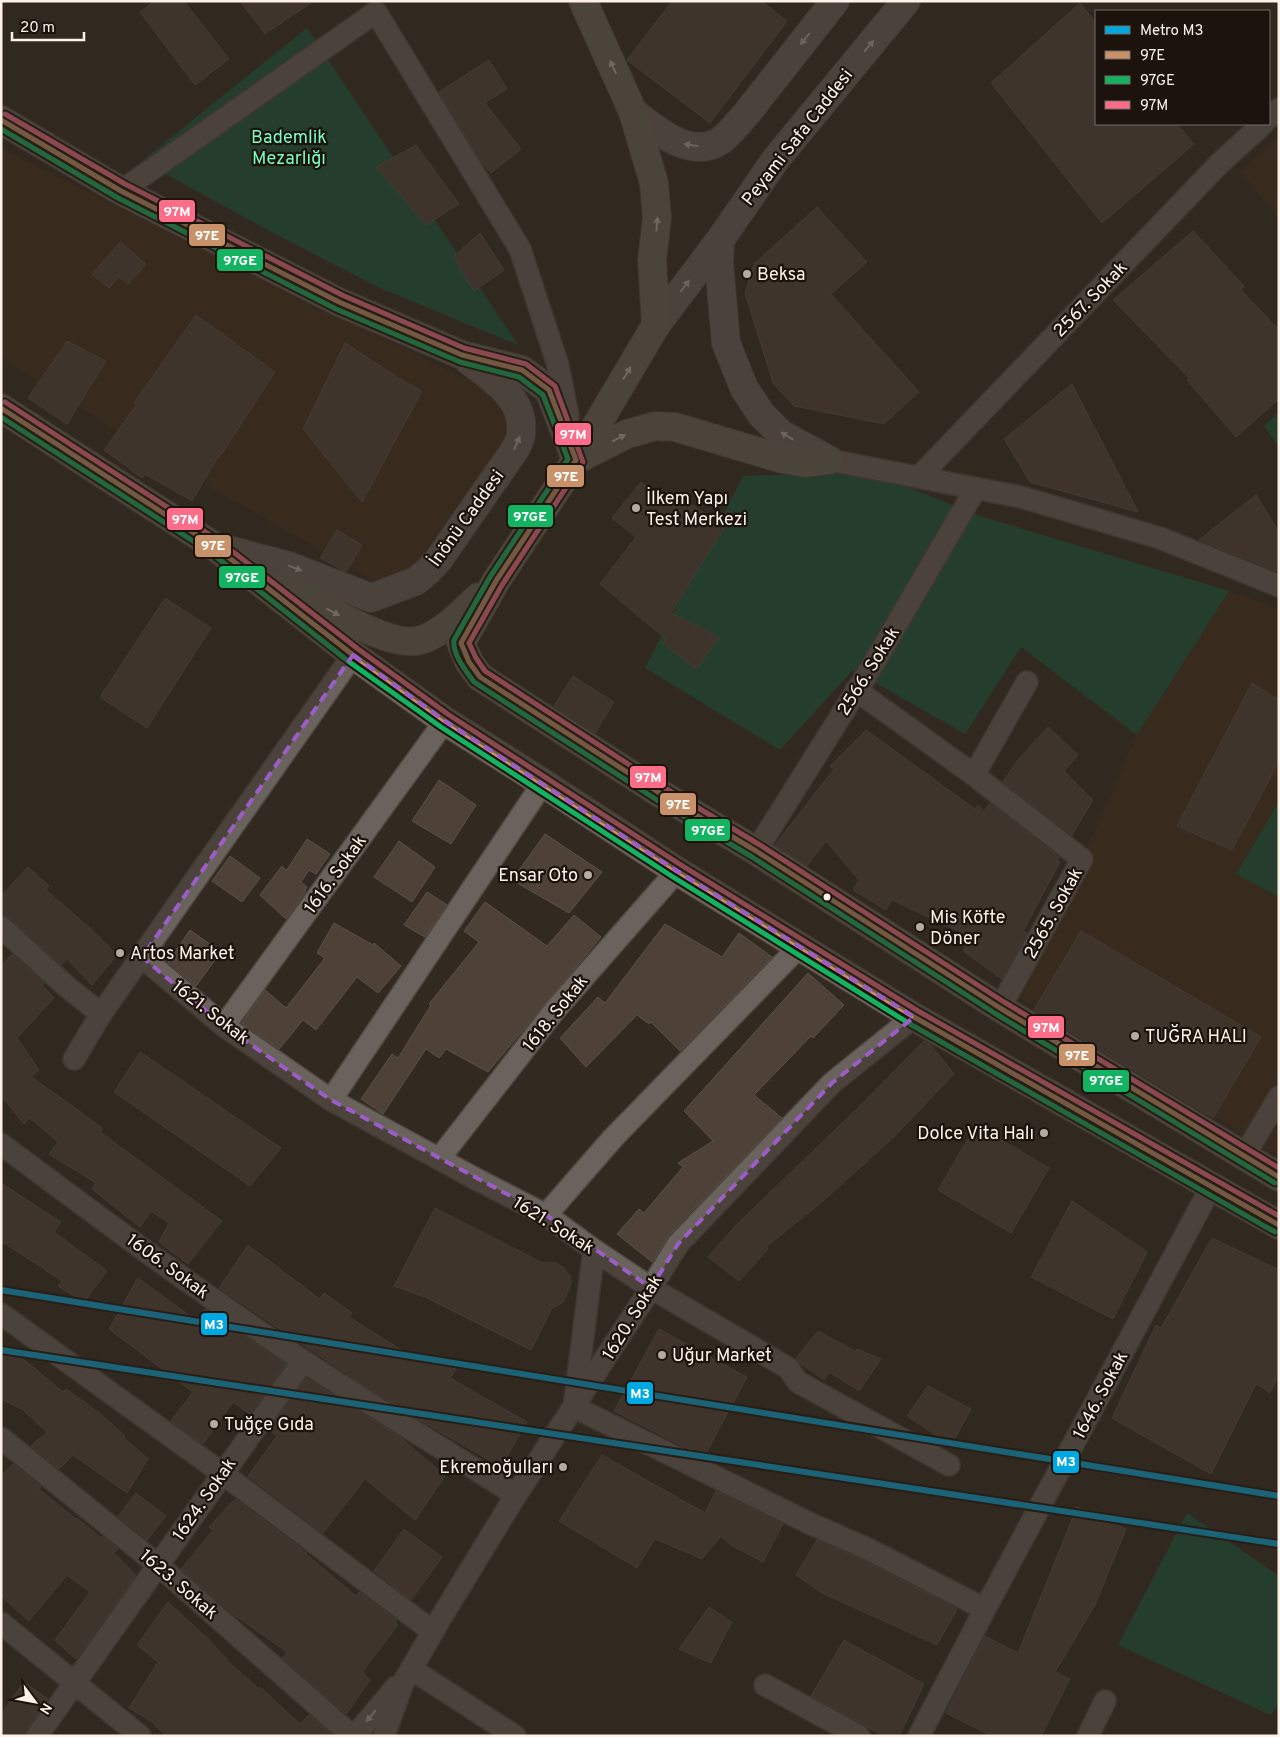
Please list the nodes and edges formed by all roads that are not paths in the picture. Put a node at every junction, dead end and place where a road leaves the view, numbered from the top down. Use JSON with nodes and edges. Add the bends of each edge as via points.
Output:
{"nodes":[{"id":1,"x":583,"y":1,"type":"edge"},
{"id":2,"x":835,"y":1,"type":"edge"},
{"id":3,"x":906,"y":1,"type":"edge"},
{"id":4,"x":633,"y":112,"type":"junction"},
{"id":5,"x":1,"y":120,"type":"edge"},
{"id":6,"x":1262,"y":125,"type":"edge"},
{"id":7,"x":121,"y":191,"type":"junction"},
{"id":8,"x":720,"y":240,"type":"junction"},
{"id":9,"x":656,"y":325,"type":"junction"},
{"id":10,"x":462,"y":356,"type":"junction"},
{"id":11,"x":1,"y":408,"type":"edge"},
{"id":12,"x":576,"y":460,"type":"junction"},
{"id":13,"x":829,"y":460,"type":"junction"},
{"id":14,"x":919,"y":477,"type":"junction"},
{"id":15,"x":976,"y":488,"type":"junction"},
{"id":16,"x":214,"y":546,"type":"junction"},
{"id":17,"x":496,"y":581,"type":"junction"},
{"id":18,"x":1279,"y":586,"type":"edge"},
{"id":19,"x":353,"y":655,"type":"junction"},
{"id":20,"x":1027,"y":682,"type":"dead end"},
{"id":21,"x":856,"y":690,"type":"junction"},
{"id":22,"x":445,"y":721,"type":"junction"},
{"id":23,"x":974,"y":775,"type":"junction"},
{"id":24,"x":543,"y":783,"type":"junction"},
{"id":25,"x":756,"y":851,"type":"junction"},
{"id":26,"x":677,"y":871,"type":"junction"},
{"id":27,"x":1,"y":927,"type":"edge"},
{"id":28,"x":800,"y":946,"type":"junction"},
{"id":29,"x":142,"y":956,"type":"junction"},
{"id":30,"x":1000,"y":1008,"type":"junction"},
{"id":31,"x":101,"y":1014,"type":"junction"},
{"id":32,"x":914,"y":1017,"type":"junction"},
{"id":33,"x":224,"y":1026,"type":"junction"},
{"id":34,"x":74,"y":1059,"type":"dead end"},
{"id":35,"x":1279,"y":1097,"type":"edge"},
{"id":36,"x":331,"y":1100,"type":"junction"},
{"id":37,"x":1,"y":1144,"type":"edge"},
{"id":38,"x":1244,"y":1156,"type":"junction"},
{"id":39,"x":439,"y":1159,"type":"junction"},
{"id":40,"x":1279,"y":1177,"type":"edge"},
{"id":41,"x":1211,"y":1188,"type":"junction"},
{"id":42,"x":546,"y":1215,"type":"junction"},
{"id":43,"x":1279,"y":1225,"type":"edge"},
{"id":44,"x":594,"y":1250,"type":"junction"},
{"id":45,"x":651,"y":1288,"type":"junction"},
{"id":46,"x":1,"y":1314,"type":"edge"},
{"id":47,"x":303,"y":1361,"type":"junction"},
{"id":48,"x":574,"y":1407,"type":"junction"},
{"id":49,"x":1,"y":1438,"type":"edge"},
{"id":50,"x":949,"y":1465,"type":"dead end"},
{"id":51,"x":222,"y":1473,"type":"junction"},
{"id":52,"x":516,"y":1495,"type":"junction"},
{"id":53,"x":158,"y":1565,"type":"junction"},
{"id":54,"x":985,"y":1609,"type":"junction"},
{"id":55,"x":1,"y":1624,"type":"edge"},
{"id":56,"x":432,"y":1631,"type":"junction"},
{"id":57,"x":411,"y":1669,"type":"junction"},
{"id":58,"x":75,"y":1683,"type":"junction"},
{"id":59,"x":766,"y":1685,"type":"dead end"},
{"id":60,"x":1105,"y":1701,"type":"dead end"},
{"id":61,"x":37,"y":1736,"type":"edge"},
{"id":62,"x":140,"y":1736,"type":"edge"},
{"id":63,"x":353,"y":1736,"type":"edge"},
{"id":64,"x":384,"y":1736,"type":"edge"},
{"id":65,"x":515,"y":1736,"type":"edge"},
{"id":66,"x":859,"y":1736,"type":"edge"},
{"id":67,"x":919,"y":1736,"type":"edge"},
{"id":68,"x":1088,"y":1736,"type":"edge"}],
"edges":[{"from":4,"to":1,"type":"main road","one_way":true},
{"from":2,"to":4,"type":"main road","one_way":true,"via":[[747,113],[719,142],[702,147],[685,144],[666,137]]},
{"from":8,"to":3,"type":"main road","name":"Peyami Safa Caddesi","one_way":true,"via":[[776,159]]},
{"from":9,"to":4,"type":"main road","one_way":true,"via":[[652,260],[658,218],[654,183]]},
{"from":5,"to":7,"type":"main road"},
{"from":6,"to":14,"type":"street","name":"2567. Sokak","via":[[1220,163]]},
{"from":7,"to":10,"type":"main road","via":[[339,302]]},
{"from":7,"to":12,"type":"street","via":[[376,12],[520,249],[558,365]]},
{"from":9,"to":8,"type":"main road","name":"Peyami Safa Caddesi","one_way":true},
{"from":13,"to":8,"type":"main road","one_way":true,"via":[[781,434],[761,414],[744,388],[726,343]]},
{"from":12,"to":9,"type":"main road","name":"Peyami Safa Caddesi","one_way":true},
{"from":10,"to":12,"type":"main road","via":[[522,370],[549,390]]},
{"from":16,"to":10,"type":"main road","name":"İnönü Caddesi","one_way":true,"via":[[289,566],[371,598],[416,581],[439,559],[516,448],[521,434],[517,406],[510,396]]},
{"from":11,"to":16,"type":"main road","name":"İnönü Caddesi"},
{"from":12,"to":13,"type":"main road","one_way":true,"via":[[627,434],[655,426],[676,427],[783,459],[805,463]]},
{"from":12,"to":17,"type":"main road","name":"Peyami Safa Caddesi"},
{"from":13,"to":14,"type":"street"},
{"from":14,"to":15,"type":"street"},
{"from":15,"to":18,"type":"street","via":[[1021,496],[1160,538]]},
{"from":15,"to":21,"type":"street","name":"2566. Sokak"},
{"from":16,"to":17,"type":"main road","one_way":true,"via":[[356,624],[398,641],[420,641],[444,628]]},
{"from":16,"to":19,"type":"main road","name":"İnönü Caddesi"},
{"from":17,"to":25,"type":"main road","via":[[462,642],[469,662],[480,677]]},
{"from":19,"to":22,"type":"main road","name":"İnönü Caddesi"},
{"from":19,"to":29,"type":"street"},
{"from":20,"to":23,"type":"street"},
{"from":21,"to":23,"type":"street","name":"2565. Sokak"},
{"from":21,"to":25,"type":"street","name":"2566. Sokak"},
{"from":22,"to":24,"type":"main road","name":"İnönü Caddesi"},
{"from":22,"to":33,"type":"street","name":"1616. Sokak"},
{"from":23,"to":30,"type":"street","name":"2565. Sokak","via":[[1082,859]]},
{"from":24,"to":26,"type":"main road","name":"İnönü Caddesi"},
{"from":24,"to":36,"type":"street"},
{"from":25,"to":30,"type":"main road"},
{"from":26,"to":28,"type":"main road","name":"İnönü Caddesi"},
{"from":26,"to":39,"type":"street","name":"1618. Sokak","via":[[556,1010]]},
{"from":27,"to":31,"type":"street"},
{"from":28,"to":32,"type":"main road","name":"İnönü Caddesi"},
{"from":28,"to":42,"type":"street","via":[[613,1138]]},
{"from":29,"to":31,"type":"street"},
{"from":29,"to":33,"type":"street","name":"1621. Sokak"},
{"from":30,"to":38,"type":"main road"},
{"from":31,"to":34,"type":"street"},
{"from":32,"to":41,"type":"main road","name":"İnönü Caddesi"},
{"from":32,"to":45,"type":"street","name":"1620. Sokak","via":[[832,1083],[678,1244]]},
{"from":33,"to":36,"type":"street","name":"1621. Sokak"},
{"from":35,"to":38,"type":"street"},
{"from":36,"to":39,"type":"street","name":"1621. Sokak"},
{"from":37,"to":47,"type":"street","name":"1606. Sokak"},
{"from":38,"to":40,"type":"main road"},
{"from":39,"to":42,"type":"street","name":"1621. Sokak"},
{"from":41,"to":43,"type":"main road","name":"İnönü Caddesi"},
{"from":41,"to":54,"type":"street","name":"1646. Sokak"},
{"from":42,"to":44,"type":"street","name":"1621. Sokak"},
{"from":44,"to":45,"type":"street","name":"1621. Sokak"},
{"from":44,"to":48,"type":"street"},
{"from":45,"to":48,"type":"street","name":"1620. Sokak"},
{"from":45,"to":50,"type":"street","name":"1621. Sokak","via":[[788,1368],[798,1382]]},
{"from":46,"to":51,"type":"street"},
{"from":47,"to":51,"type":"street","name":"1624. Sokak"},
{"from":47,"to":52,"type":"street","name":"1606. Sokak"},
{"from":48,"to":52,"type":"street","name":"1620. Sokak"},
{"from":48,"to":54,"type":"street"},
{"from":49,"to":53,"type":"street","name":"1623. Sokak"},
{"from":51,"to":53,"type":"street","name":"1624. Sokak"},
{"from":51,"to":56,"type":"street"},
{"from":52,"to":56,"type":"street","name":"1620. Sokak"},
{"from":53,"to":58,"type":"street","name":"1624. Sokak"},
{"from":53,"to":63,"type":"street","name":"1623. Sokak"},
{"from":54,"to":67,"type":"street","name":"1646. Sokak"},
{"from":55,"to":58,"type":"street"},
{"from":56,"to":57,"type":"street","name":"1620. Sokak"},
{"from":57,"to":63,"type":"street","one_way":true},
{"from":57,"to":64,"type":"street"},
{"from":57,"to":65,"type":"street"},
{"from":58,"to":61,"type":"street","name":"1624. Sokak"},
{"from":58,"to":62,"type":"street"},
{"from":59,"to":66,"type":"street"},
{"from":60,"to":68,"type":"street"}]}
